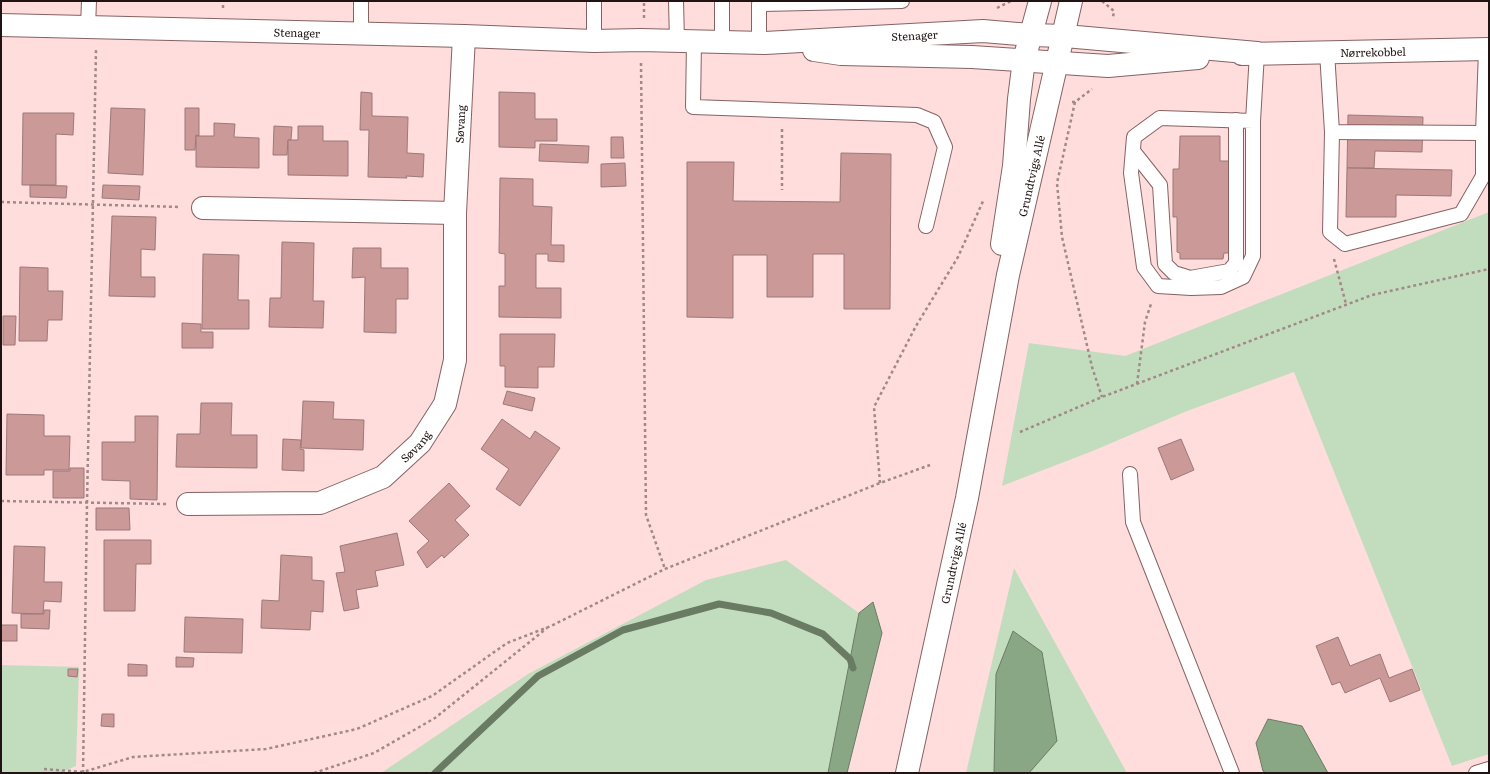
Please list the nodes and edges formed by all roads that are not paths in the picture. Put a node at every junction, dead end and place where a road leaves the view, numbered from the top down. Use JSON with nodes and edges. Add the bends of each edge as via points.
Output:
{"nodes":[{"id":1,"x":89,"y":1,"type":"edge"},
{"id":2,"x":361,"y":1,"type":"edge"},
{"id":3,"x":594,"y":1,"type":"edge"},
{"id":4,"x":676,"y":1,"type":"edge"},
{"id":5,"x":722,"y":1,"type":"edge"},
{"id":6,"x":902,"y":1,"type":"edge"},
{"id":7,"x":1040,"y":1,"type":"edge"},
{"id":8,"x":1072,"y":1,"type":"edge"},
{"id":9,"x":1,"y":25,"type":"edge"},
{"id":10,"x":92,"y":27,"type":"junction"},
{"id":11,"x":361,"y":33,"type":"junction"},
{"id":12,"x":1031,"y":35,"type":"junction"},
{"id":13,"x":464,"y":36,"type":"junction"},
{"id":14,"x":1064,"y":36,"type":"junction"},
{"id":15,"x":594,"y":41,"type":"junction"},
{"id":16,"x":685,"y":42,"type":"junction"},
{"id":17,"x":722,"y":42,"type":"junction"},
{"id":18,"x":762,"y":43,"type":"junction"},
{"id":19,"x":1487,"y":50,"type":"edge"},
{"id":20,"x":1327,"y":52,"type":"junction"},
{"id":21,"x":1257,"y":53,"type":"junction"},
{"id":22,"x":1024,"y":60,"type":"junction"},
{"id":23,"x":1058,"y":64,"type":"junction"},
{"id":24,"x":1236,"y":120,"type":"junction"},
{"id":25,"x":1253,"y":121,"type":"junction"},
{"id":26,"x":1332,"y":132,"type":"junction"},
{"id":27,"x":1483,"y":133,"type":"junction"},
{"id":28,"x":1133,"y":151,"type":"junction"},
{"id":29,"x":203,"y":208,"type":"road end"},
{"id":30,"x":455,"y":212,"type":"junction"},
{"id":31,"x":926,"y":226,"type":"dead end"},
{"id":32,"x":994,"y":351,"type":"junction"},
{"id":33,"x":1130,"y":474,"type":"dead end"},
{"id":34,"x":188,"y":504,"type":"road end"},
{"id":35,"x":1489,"y":769,"type":"edge"},
{"id":36,"x":907,"y":773,"type":"edge"},
{"id":37,"x":1232,"y":773,"type":"edge"},
{"id":38,"x":1476,"y":773,"type":"edge"}],
"edges":[{"from":1,"to":10,"type":"lane"},
{"from":2,"to":11,"type":"lane"},
{"from":3,"to":15,"type":"lane"},
{"from":4,"to":16,"type":"lane"},
{"from":5,"to":17,"type":"lane"},
{"from":6,"to":18,"type":"lane","via":[[759,4]]},
{"from":7,"to":12,"type":"street","name":"Grundtvigs Allé"},
{"from":8,"to":14,"type":"street","name":"Grundtvigs Allé"},
{"from":9,"to":10,"type":"street","name":"Stenager"},
{"from":10,"to":11,"type":"street","name":"Stenager"},
{"from":11,"to":13,"type":"street","name":"Stenager"},
{"from":12,"to":14,"type":"street","name":"Stenager"},
{"from":12,"to":18,"type":"street","name":"Stenager","via":[[983,31]]},
{"from":12,"to":22,"type":"street","name":"Grundtvigs Allé"},
{"from":13,"to":15,"type":"street","name":"Stenager"},
{"from":13,"to":30,"type":"street","name":"Søvang"},
{"from":14,"to":21,"type":"street","name":"Nørrekobbel"},
{"from":14,"to":23,"type":"street","name":"Grundtvigs Allé"},
{"from":15,"to":16,"type":"street","name":"Stenager"},
{"from":16,"to":17,"type":"street","name":"Stenager"},
{"from":16,"to":31,"type":"lane","via":[[693,107],[917,115],[934,122],[945,147]]},
{"from":17,"to":18,"type":"street","name":"Stenager"},
{"from":18,"to":22,"type":"street","name":"Stenager","via":[[840,54]]},
{"from":19,"to":20,"type":"street","name":"Nørrekobbel"},
{"from":19,"to":27,"type":"lane"},
{"from":20,"to":21,"type":"street","name":"Nørrekobbel"},
{"from":20,"to":26,"type":"lane"},
{"from":21,"to":23,"type":"street","name":"Nørrekobbel","via":[[1108,66]]},
{"from":21,"to":25,"type":"lane"},
{"from":22,"to":23,"type":"street","name":"Stenager"},
{"from":22,"to":32,"type":"street","name":"Grundtvigs Allé","via":[[1014,166],[995,295]]},
{"from":23,"to":32,"type":"street","name":"Grundtvigs Allé","via":[[1008,275]]},
{"from":24,"to":25,"type":"lane"},
{"from":24,"to":28,"type":"lane","via":[[1160,118],[1134,137]]},
{"from":24,"to":28,"type":"lane","via":[[1236,263],[1229,271],[1190,278],[1174,274],[1165,264],[1160,186]]},
{"from":25,"to":28,"type":"lane","via":[[1253,256],[1243,277],[1221,287],[1158,286],[1144,267],[1131,173]]},
{"from":26,"to":27,"type":"lane"},
{"from":26,"to":27,"type":"lane","via":[[1330,232],[1345,244],[1461,214],[1483,176]]},
{"from":29,"to":30,"type":"street"},
{"from":30,"to":34,"type":"street","name":"Søvang","via":[[455,360],[445,404],[420,443],[383,477],[320,503]]},
{"from":32,"to":36,"type":"street","name":"Grundtvigs Allé","via":[[967,498]]},
{"from":33,"to":37,"type":"lane","via":[[1134,522]]},
{"from":35,"to":38,"type":"lane"}]}
